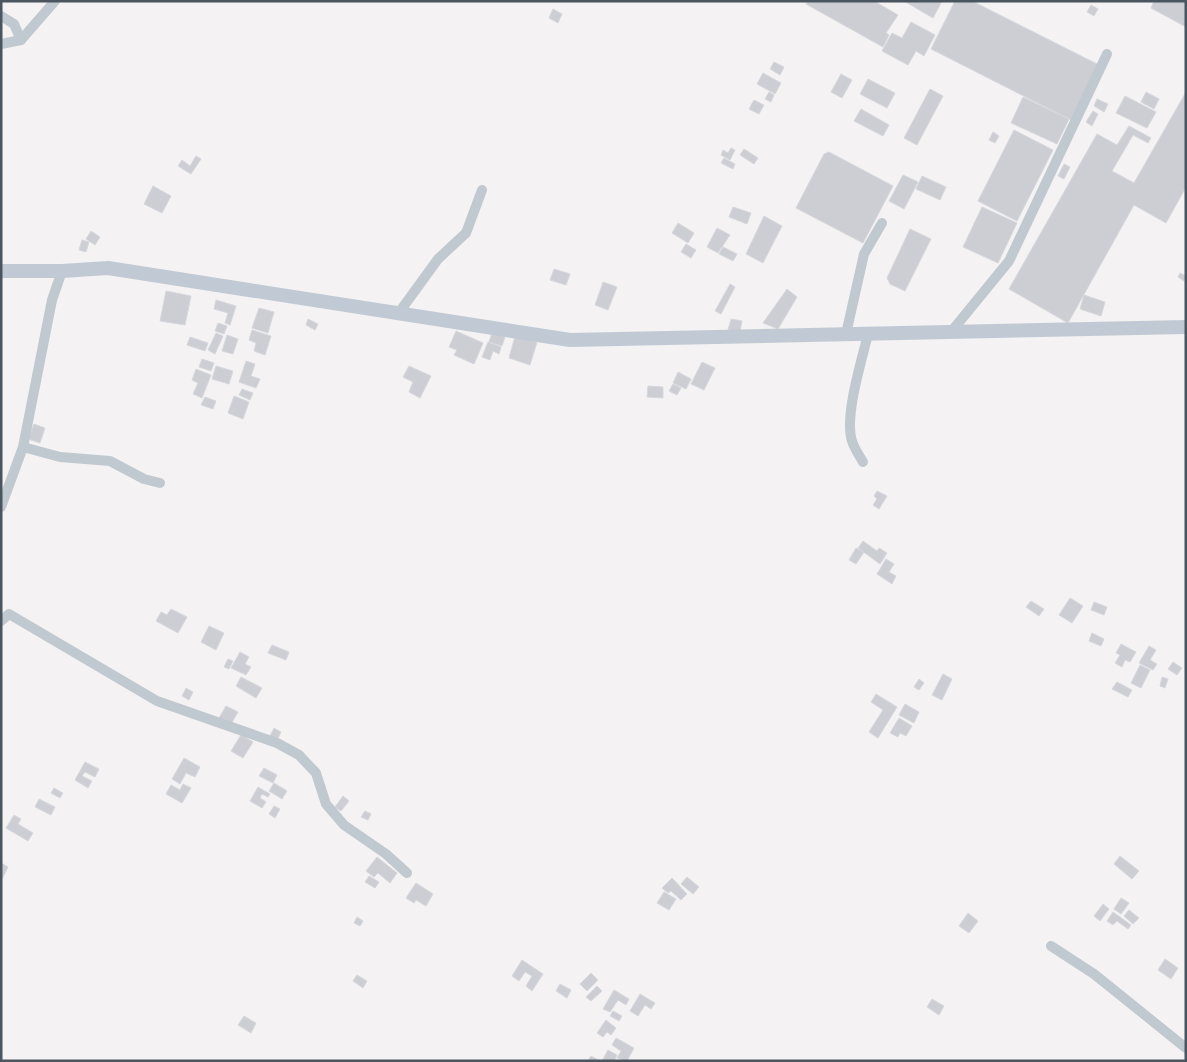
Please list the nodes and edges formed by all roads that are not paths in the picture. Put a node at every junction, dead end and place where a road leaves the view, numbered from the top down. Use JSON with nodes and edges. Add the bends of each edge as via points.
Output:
{"nodes":[{"id":1,"x":55,"y":1,"type":"edge"},
{"id":2,"x":1,"y":16,"type":"edge"},
{"id":3,"x":21,"y":40,"type":"junction"},
{"id":4,"x":1,"y":44,"type":"edge"},
{"id":5,"x":1107,"y":54,"type":"dead end"},
{"id":6,"x":482,"y":190,"type":"dead end"},
{"id":7,"x":882,"y":223,"type":"dead end"},
{"id":8,"x":1,"y":271,"type":"edge"},
{"id":9,"x":62,"y":271,"type":"junction"},
{"id":10,"x":398,"y":314,"type":"junction"},
{"id":11,"x":1186,"y":326,"type":"edge"},
{"id":12,"x":951,"y":332,"type":"junction"},
{"id":13,"x":846,"y":334,"type":"junction"},
{"id":14,"x":868,"y":334,"type":"junction"},
{"id":15,"x":23,"y":447,"type":"junction"},
{"id":16,"x":863,"y":462,"type":"dead end"},
{"id":17,"x":160,"y":483,"type":"dead end"},
{"id":18,"x":1,"y":507,"type":"edge"},
{"id":19,"x":4,"y":615,"type":"edge"},
{"id":20,"x":407,"y":873,"type":"dead end"},
{"id":21,"x":1051,"y":946,"type":"dead end"},
{"id":22,"x":1186,"y":1048,"type":"edge"}],
"edges":[{"from":1,"to":3,"type":"street"},
{"from":2,"to":3,"type":"street","via":[[14,24]]},
{"from":3,"to":4,"type":"street"},
{"from":5,"to":12,"type":"street","via":[[1009,261]]},
{"from":6,"to":10,"type":"street","via":[[466,233],[438,259]]},
{"from":7,"to":13,"type":"street","via":[[864,254]]},
{"from":8,"to":9,"type":"main road"},
{"from":9,"to":10,"type":"main road","via":[[108,268]]},
{"from":9,"to":15,"type":"street","via":[[52,300]]},
{"from":10,"to":13,"type":"main road","via":[[570,340]]},
{"from":11,"to":12,"type":"main road"},
{"from":12,"to":14,"type":"main road"},
{"from":13,"to":14,"type":"main road"},
{"from":14,"to":16,"type":"street","via":[[853,401],[851,434]]},
{"from":15,"to":17,"type":"street","via":[[60,457],[110,461],[144,479]]},
{"from":15,"to":18,"type":"street"},
{"from":19,"to":20,"type":"street","via":[[158,701],[277,743],[299,755],[316,773],[326,804],[344,825]]},
{"from":21,"to":22,"type":"street","via":[[1094,974]]}]}
